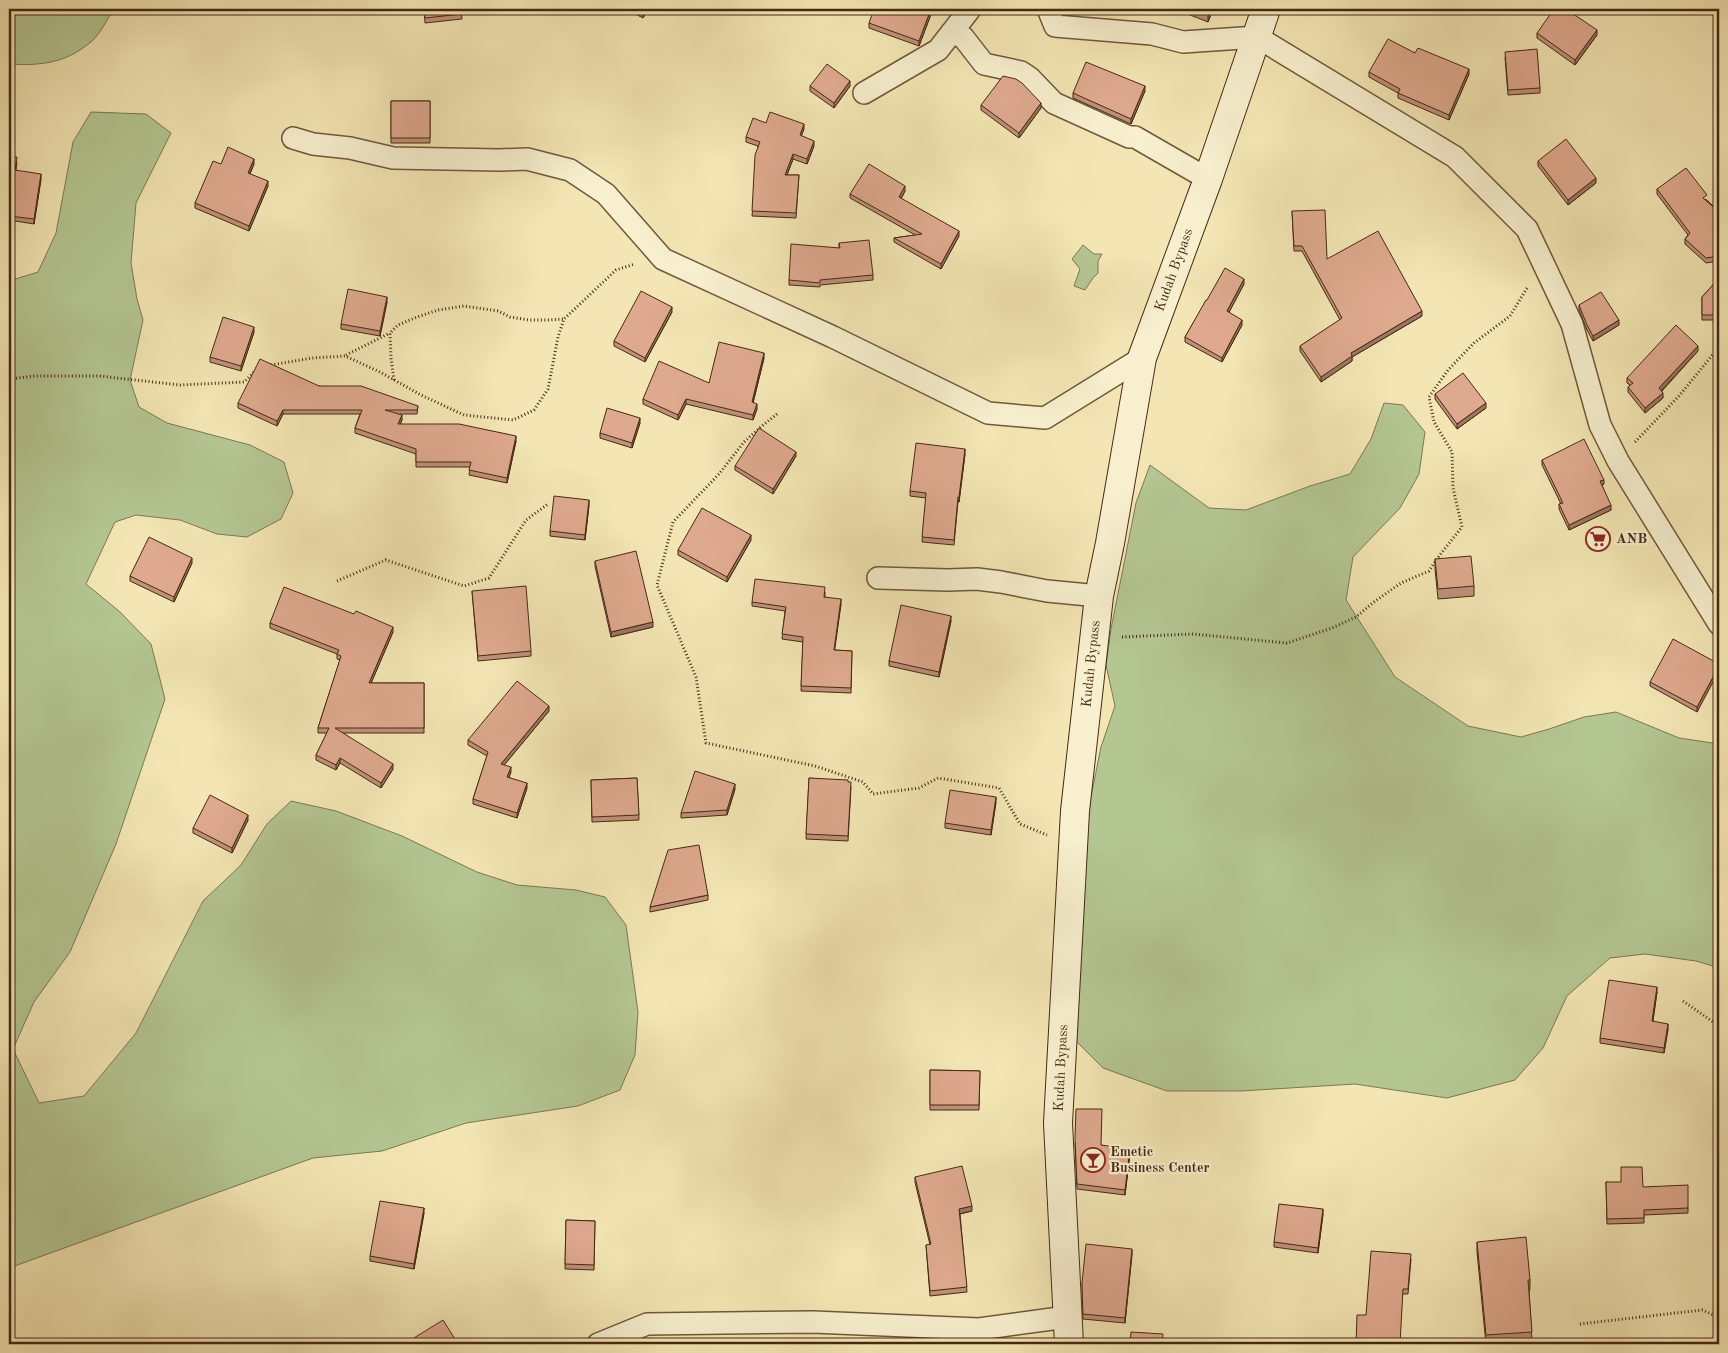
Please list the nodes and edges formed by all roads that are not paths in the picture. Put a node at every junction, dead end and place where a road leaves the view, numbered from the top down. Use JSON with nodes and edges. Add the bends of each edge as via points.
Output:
{"nodes":[{"id":1,"x":970,"y":9,"type":"edge"},
{"id":2,"x":1048,"y":9,"type":"edge"},
{"id":3,"x":1266,"y":9,"type":"edge"},
{"id":4,"x":951,"y":33,"type":"junction"},
{"id":5,"x":1257,"y":37,"type":"junction"},
{"id":6,"x":864,"y":93,"type":"dead end"},
{"id":7,"x":293,"y":138,"type":"dead end"},
{"id":8,"x":1208,"y":180,"type":"junction"},
{"id":9,"x":1142,"y":358,"type":"junction"},
{"id":10,"x":878,"y":578,"type":"dead end"},
{"id":11,"x":1099,"y":596,"type":"junction"},
{"id":12,"x":1719,"y":624,"type":"edge"},
{"id":13,"x":1066,"y":1317,"type":"junction"},
{"id":14,"x":598,"y":1344,"type":"edge"},
{"id":15,"x":1069,"y":1344,"type":"edge"}],
"edges":[{"from":1,"to":4,"type":"street"},
{"from":2,"to":5,"type":"street","via":[[1055,26],[1152,34],[1183,42]]},
{"from":3,"to":5,"type":"street","name":"Kudah Bypass"},
{"from":4,"to":6,"type":"street","via":[[938,50]]},
{"from":4,"to":8,"type":"street","via":[[963,37],[984,64],[1021,72],[1054,103],[1135,138]]},
{"from":5,"to":8,"type":"street","name":"Kudah Bypass"},
{"from":5,"to":12,"type":"street","via":[[1455,157],[1527,229],[1572,324],[1600,425],[1618,461]]},
{"from":7,"to":9,"type":"street","via":[[392,158],[527,159],[570,170],[606,194],[664,259],[988,413],[1045,418]]},
{"from":8,"to":9,"type":"street","name":"Kudah Bypass"},
{"from":9,"to":11,"type":"street","name":"Kudah Bypass"},
{"from":10,"to":11,"type":"street","via":[[977,579]]},
{"from":11,"to":13,"type":"street","name":"Kudah Bypass","via":[[1075,811],[1058,1122]]},
{"from":13,"to":14,"type":"street","via":[[979,1328],[813,1322],[647,1324]]},
{"from":13,"to":15,"type":"street","name":"Kudah Bypass"}]}
